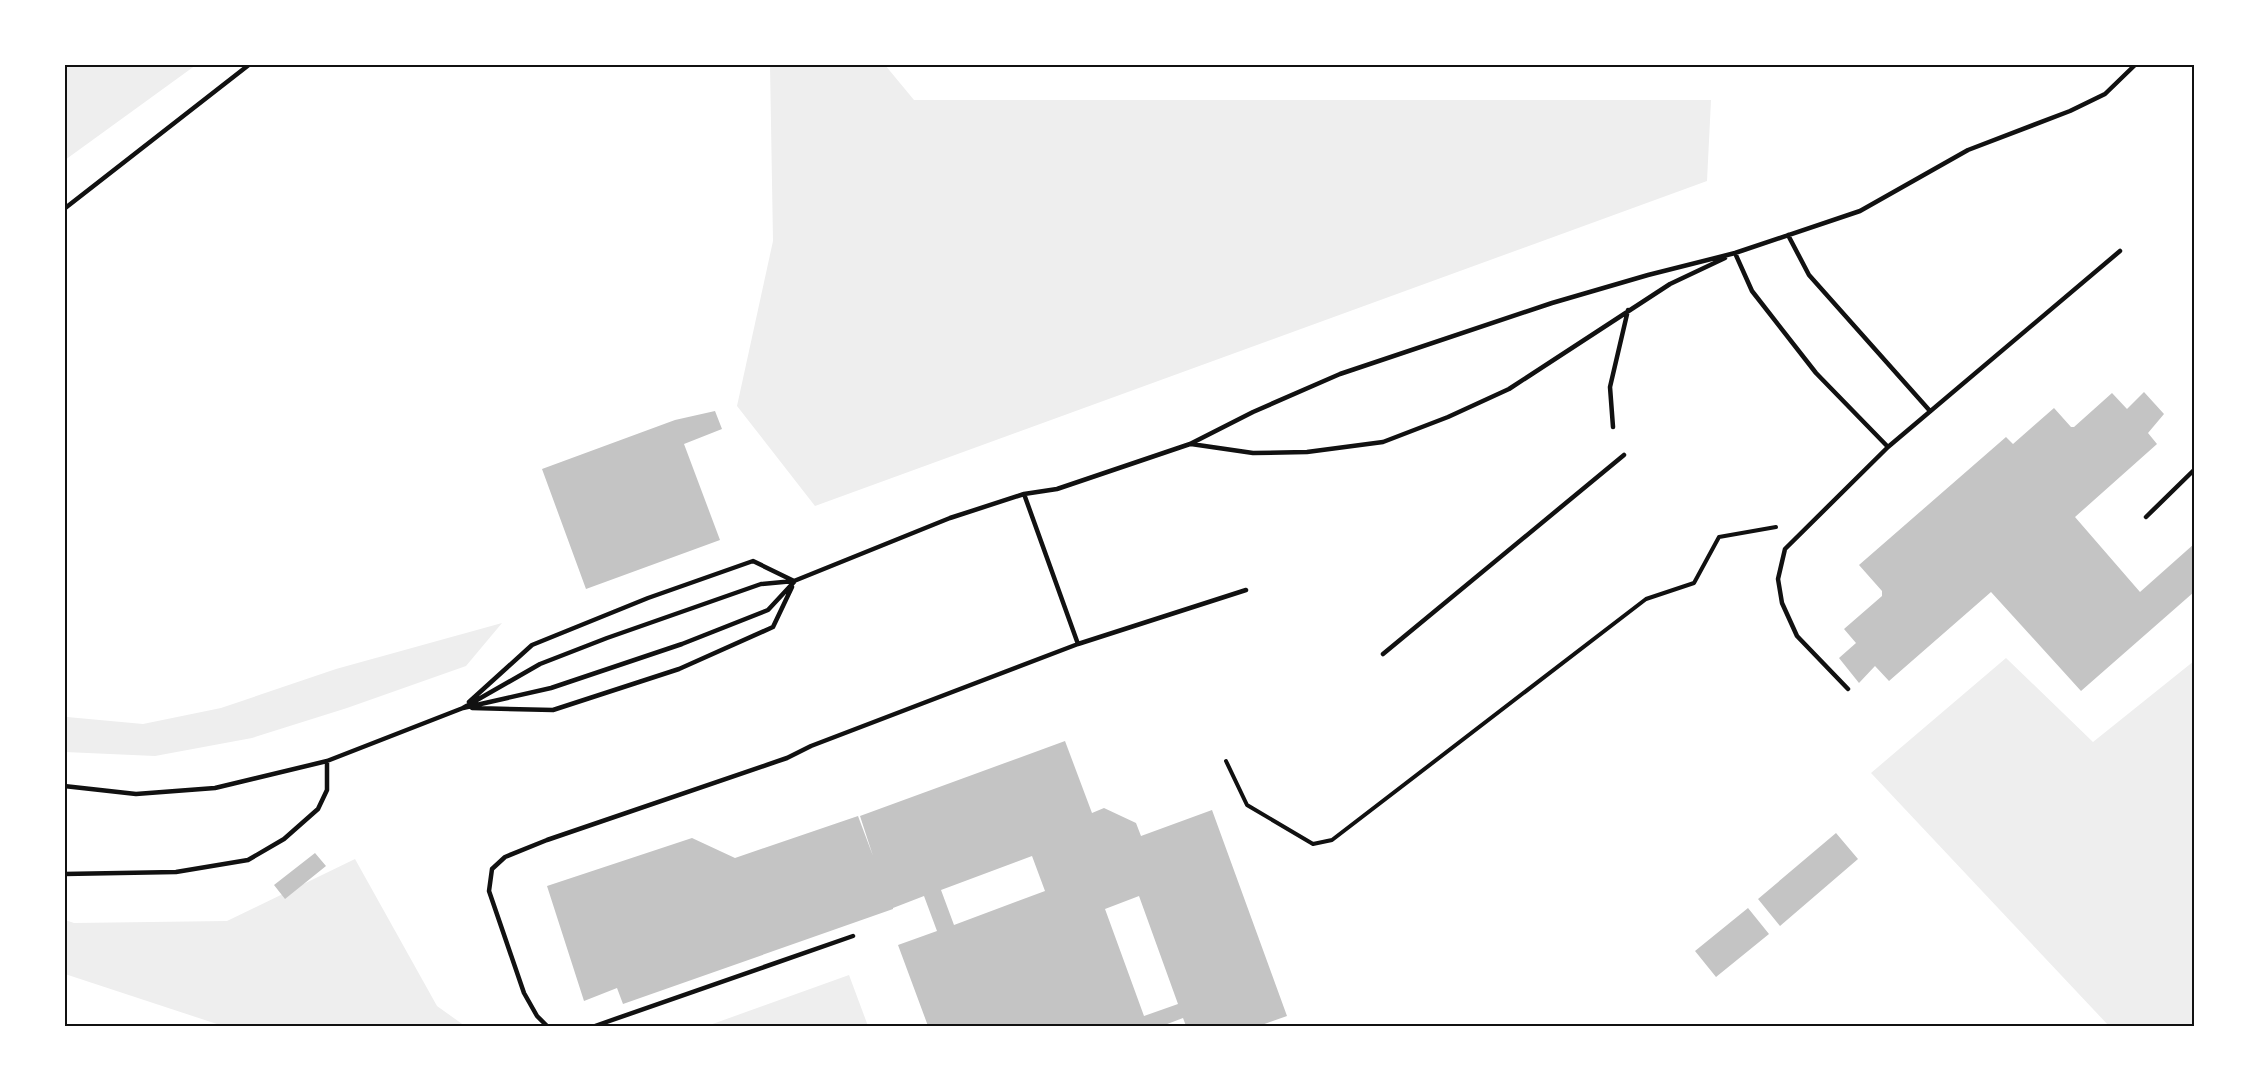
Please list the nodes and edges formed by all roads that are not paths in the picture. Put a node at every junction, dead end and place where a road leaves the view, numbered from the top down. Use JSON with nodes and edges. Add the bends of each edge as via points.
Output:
{"nodes":[{"id":1,"x":250,"y":64,"type":"edge"},
{"id":2,"x":2136,"y":64,"type":"edge"},
{"id":3,"x":64,"y":209,"type":"edge"},
{"id":4,"x":1788,"y":235,"type":"junction"},
{"id":5,"x":2120,"y":250,"type":"dead end"},
{"id":6,"x":1735,"y":253,"type":"junction"},
{"id":7,"x":1628,"y":310,"type":"junction"},
{"id":8,"x":1930,"y":411,"type":"junction"},
{"id":9,"x":1613,"y":428,"type":"dead end"},
{"id":10,"x":1190,"y":444,"type":"junction"},
{"id":11,"x":1888,"y":447,"type":"junction"},
{"id":12,"x":1624,"y":455,"type":"dead end"},
{"id":13,"x":2194,"y":470,"type":"edge"},
{"id":14,"x":1024,"y":494,"type":"junction"},
{"id":15,"x":2146,"y":518,"type":"dead end"},
{"id":16,"x":794,"y":581,"type":"junction"},
{"id":17,"x":1246,"y":590,"type":"dead end"},
{"id":18,"x":1078,"y":644,"type":"junction"},
{"id":19,"x":1383,"y":654,"type":"dead end"},
{"id":20,"x":1848,"y":689,"type":"dead end"},
{"id":21,"x":463,"y":708,"type":"junction"},
{"id":22,"x":327,"y":761,"type":"junction"},
{"id":23,"x":64,"y":786,"type":"edge"},
{"id":24,"x":64,"y":874,"type":"edge"},
{"id":25,"x":853,"y":936,"type":"dead end"},
{"id":26,"x":547,"y":1026,"type":"edge"},
{"id":27,"x":595,"y":1026,"type":"edge"}],
"edges":[{"from":1,"to":3,"type":"lane"},
{"from":2,"to":4,"type":"lane","via":[[2105,94],[1968,150],[1860,210]]},
{"from":4,"to":6,"type":"lane"},
{"from":4,"to":8,"type":"lane","via":[[1809,275]]},
{"from":5,"to":8,"type":"lane"},
{"from":6,"to":7,"type":"lane","via":[[1670,284]]},
{"from":6,"to":10,"type":"lane","via":[[1552,303],[1340,374]]},
{"from":6,"to":11,"type":"lane","via":[[1752,291],[1816,373]]},
{"from":7,"to":9,"type":"lane","via":[[1611,387]]},
{"from":7,"to":10,"type":"lane","via":[[1509,389],[1383,442],[1307,452],[1253,453]]},
{"from":8,"to":11,"type":"lane"},
{"from":10,"to":14,"type":"lane","via":[[1057,489]]},
{"from":11,"to":20,"type":"lane","via":[[1785,549],[1778,579],[1782,603],[1797,636]]},
{"from":12,"to":19,"type":"lane"},
{"from":13,"to":15,"type":"lane"},
{"from":14,"to":16,"type":"lane","via":[[950,518]]},
{"from":14,"to":18,"type":"lane"},
{"from":16,"to":21,"type":"lane","via":[[760,584],[540,664]]},
{"from":16,"to":21,"type":"lane","via":[[768,610],[682,644],[550,688]]},
{"from":16,"to":21,"type":"lane","via":[[753,561],[648,598],[532,645]]},
{"from":16,"to":21,"type":"lane","via":[[773,627],[679,669],[553,710]]},
{"from":17,"to":18,"type":"lane"},
{"from":18,"to":26,"type":"lane","via":[[787,758],[505,857],[492,869],[489,891],[524,993]]},
{"from":21,"to":22,"type":"lane"},
{"from":22,"to":23,"type":"lane","via":[[215,788],[136,794]]},
{"from":22,"to":24,"type":"lane","via":[[327,790],[318,809],[284,839],[248,860],[176,872]]},
{"from":25,"to":27,"type":"lane"}]}
